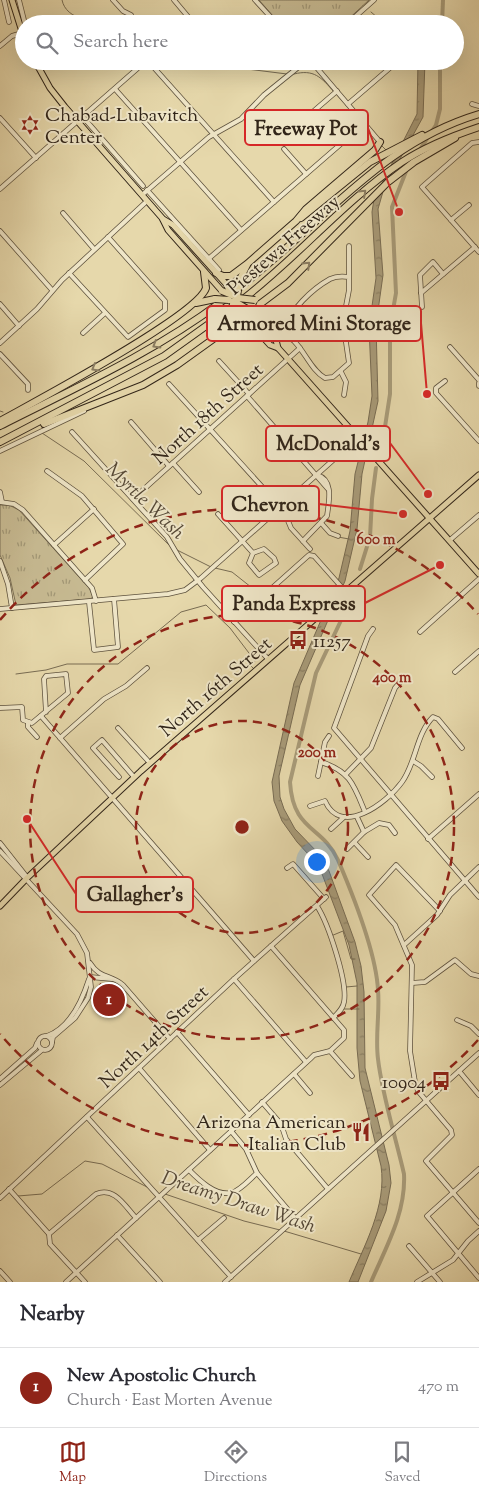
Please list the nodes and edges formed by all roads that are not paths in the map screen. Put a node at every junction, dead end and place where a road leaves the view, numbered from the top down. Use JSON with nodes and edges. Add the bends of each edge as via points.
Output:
{"nodes":[{"id":1,"x":4,"y":0,"type":"edge"},
{"id":2,"x":12,"y":0,"type":"edge"},
{"id":3,"x":19,"y":0,"type":"edge"},
{"id":4,"x":113,"y":0,"type":"edge"},
{"id":5,"x":174,"y":0,"type":"edge"},
{"id":6,"x":256,"y":0,"type":"edge"},
{"id":7,"x":374,"y":0,"type":"edge"},
{"id":8,"x":17,"y":15,"type":"edge"},
{"id":9,"x":23,"y":15,"type":"edge"},
{"id":10,"x":131,"y":15,"type":"dead end"},
{"id":11,"x":187,"y":15,"type":"edge"},
{"id":12,"x":269,"y":15,"type":"edge"},
{"id":13,"x":357,"y":15,"type":"edge"},
{"id":14,"x":9,"y":22,"type":"dead end"},
{"id":15,"x":15,"y":36,"type":"edge"},
{"id":16,"x":0,"y":46,"type":"edge"},
{"id":17,"x":40,"y":70,"type":"edge"},
{"id":18,"x":136,"y":70,"type":"edge"},
{"id":19,"x":155,"y":70,"type":"edge"},
{"id":20,"x":295,"y":70,"type":"edge"},
{"id":21,"x":319,"y":70,"type":"edge"},
{"id":22,"x":388,"y":70,"type":"edge"},
{"id":23,"x":115,"y":88,"type":"junction"},
{"id":24,"x":337,"y":91,"type":"junction"},
{"id":25,"x":348,"y":104,"type":"junction"},
{"id":26,"x":472,"y":104,"type":"dead end"},
{"id":27,"x":479,"y":106,"type":"edge"},
{"id":28,"x":479,"y":114,"type":"edge"},
{"id":29,"x":308,"y":116,"type":"dead end"},
{"id":30,"x":83,"y":117,"type":"junction"},
{"id":31,"x":0,"y":118,"type":"edge"},
{"id":32,"x":78,"y":121,"type":"junction"},
{"id":33,"x":365,"y":123,"type":"junction"},
{"id":34,"x":479,"y":127,"type":"edge"},
{"id":35,"x":435,"y":131,"type":"junction"},
{"id":36,"x":214,"y":134,"type":"junction"},
{"id":37,"x":478,"y":141,"type":"edge"},
{"id":38,"x":380,"y":142,"type":"joint"},
{"id":39,"x":440,"y":144,"type":"junction"},
{"id":40,"x":284,"y":149,"type":"dead end"},
{"id":41,"x":36,"y":158,"type":"junction"},
{"id":42,"x":182,"y":161,"type":"junction"},
{"id":43,"x":306,"y":174,"type":"junction"},
{"id":44,"x":144,"y":186,"type":"dead end"},
{"id":45,"x":0,"y":189,"type":"edge"},
{"id":46,"x":144,"y":193,"type":"junction"},
{"id":47,"x":147,"y":200,"type":"junction"},
{"id":48,"x":274,"y":202,"type":"junction"},
{"id":49,"x":469,"y":205,"type":"dead end"},
{"id":50,"x":64,"y":213,"type":"dead end"},
{"id":51,"x":163,"y":219,"type":"junction"},
{"id":52,"x":451,"y":220,"type":"junction"},
{"id":53,"x":296,"y":222,"type":"junction"},
{"id":54,"x":241,"y":230,"type":"junction"},
{"id":55,"x":0,"y":231,"type":"edge"},
{"id":56,"x":108,"y":237,"type":"junction"},
{"id":57,"x":349,"y":246,"type":"dead end"},
{"id":58,"x":475,"y":247,"type":"junction"},
{"id":59,"x":94,"y":249,"type":"junction"},
{"id":60,"x":479,"y":252,"type":"edge"},
{"id":61,"x":208,"y":260,"type":"junction"},
{"id":62,"x":248,"y":264,"type":"junction"},
{"id":63,"x":218,"y":271,"type":"junction"},
{"id":64,"x":204,"y":272,"type":"junction"},
{"id":65,"x":69,"y":273,"type":"junction"},
{"id":66,"x":443,"y":274,"type":"junction"},
{"id":67,"x":350,"y":277,"type":"junction"},
{"id":68,"x":228,"y":286,"type":"joint"},
{"id":69,"x":52,"y":290,"type":"junction"},
{"id":70,"x":222,"y":291,"type":"joint"},
{"id":71,"x":421,"y":293,"type":"junction"},
{"id":72,"x":270,"y":296,"type":"junction"},
{"id":73,"x":235,"y":300,"type":"junction"},
{"id":74,"x":196,"y":303,"type":"junction"},
{"id":75,"x":0,"y":304,"type":"edge"},
{"id":76,"x":422,"y":307,"type":"dead end"},
{"id":77,"x":249,"y":310,"type":"joint"},
{"id":78,"x":105,"y":313,"type":"junction"},
{"id":79,"x":243,"y":315,"type":"joint"},
{"id":80,"x":19,"y":326,"type":"junction"},
{"id":81,"x":223,"y":332,"type":"junction"},
{"id":82,"x":263,"y":332,"type":"junction"},
{"id":83,"x":83,"y":333,"type":"dead end"},
{"id":84,"x":0,"y":343,"type":"edge"},
{"id":85,"x":450,"y":347,"type":"dead end"},
{"id":86,"x":300,"y":348,"type":"junction"},
{"id":87,"x":0,"y":354,"type":"edge"},
{"id":88,"x":288,"y":359,"type":"junction"},
{"id":89,"x":219,"y":361,"type":"dead end"},
{"id":90,"x":341,"y":372,"type":"junction"},
{"id":91,"x":445,"y":381,"type":"dead end"},
{"id":92,"x":479,"y":383,"type":"edge"},
{"id":93,"x":169,"y":384,"type":"dead end"},
{"id":94,"x":143,"y":385,"type":"junction"},
{"id":95,"x":28,"y":390,"type":"dead end"},
{"id":96,"x":248,"y":395,"type":"junction"},
{"id":97,"x":344,"y":395,"type":"dead end"},
{"id":98,"x":0,"y":421,"type":"edge"},
{"id":99,"x":131,"y":422,"type":"dead end"},
{"id":100,"x":0,"y":426,"type":"edge"},
{"id":101,"x":210,"y":430,"type":"junction"},
{"id":102,"x":72,"y":432,"type":"dead end"},
{"id":103,"x":360,"y":439,"type":"junction"},
{"id":104,"x":479,"y":441,"type":"edge"},
{"id":105,"x":0,"y":444,"type":"edge"},
{"id":106,"x":0,"y":450,"type":"edge"},
{"id":107,"x":171,"y":465,"type":"junction"},
{"id":108,"x":47,"y":471,"type":"dead end"},
{"id":109,"x":317,"y":475,"type":"junction"},
{"id":110,"x":479,"y":475,"type":"edge"},
{"id":111,"x":0,"y":492,"type":"edge"},
{"id":112,"x":198,"y":492,"type":"dead end"},
{"id":113,"x":133,"y":499,"type":"junction"},
{"id":114,"x":1,"y":502,"type":"edge"},
{"id":115,"x":280,"y":508,"type":"junction"},
{"id":116,"x":94,"y":509,"type":"junction"},
{"id":117,"x":218,"y":514,"type":"dead end"},
{"id":118,"x":479,"y":515,"type":"edge"},
{"id":119,"x":430,"y":517,"type":"junction"},
{"id":120,"x":322,"y":524,"type":"junction"},
{"id":121,"x":338,"y":536,"type":"dead end"},
{"id":122,"x":450,"y":540,"type":"junction"},
{"id":123,"x":242,"y":541,"type":"junction"},
{"id":124,"x":303,"y":541,"type":"junction"},
{"id":125,"x":54,"y":545,"type":"junction"},
{"id":126,"x":310,"y":549,"type":"dead end"},
{"id":127,"x":253,"y":553,"type":"junction"},
{"id":128,"x":0,"y":561,"type":"edge"},
{"id":129,"x":479,"y":574,"type":"edge"},
{"id":130,"x":479,"y":579,"type":"edge"},
{"id":131,"x":85,"y":580,"type":"junction"},
{"id":132,"x":198,"y":580,"type":"junction"},
{"id":133,"x":346,"y":590,"type":"junction"},
{"id":134,"x":114,"y":599,"type":"junction"},
{"id":135,"x":96,"y":601,"type":"junction"},
{"id":136,"x":89,"y":602,"type":"junction"},
{"id":137,"x":12,"y":608,"type":"junction"},
{"id":138,"x":0,"y":610,"type":"edge"},
{"id":139,"x":234,"y":622,"type":"junction"},
{"id":140,"x":373,"y":629,"type":"dead end"},
{"id":141,"x":420,"y":632,"type":"dead end"},
{"id":142,"x":479,"y":651,"type":"edge"},
{"id":143,"x":268,"y":659,"type":"junction"},
{"id":144,"x":147,"y":668,"type":"dead end"},
{"id":145,"x":455,"y":672,"type":"dead end"},
{"id":146,"x":401,"y":681,"type":"dead end"},
{"id":147,"x":0,"y":708,"type":"edge"},
{"id":148,"x":46,"y":712,"type":"junction"},
{"id":149,"x":41,"y":716,"type":"junction"},
{"id":150,"x":28,"y":723,"type":"junction"},
{"id":151,"x":118,"y":728,"type":"dead end"},
{"id":152,"x":329,"y":736,"type":"dead end"},
{"id":153,"x":37,"y":737,"type":"dead end"},
{"id":154,"x":60,"y":738,"type":"junction"},
{"id":155,"x":462,"y":748,"type":"dead end"},
{"id":156,"x":360,"y":759,"type":"junction"},
{"id":157,"x":413,"y":761,"type":"junction"},
{"id":158,"x":321,"y":762,"type":"junction"},
{"id":159,"x":150,"y":763,"type":"junction"},
{"id":160,"x":346,"y":774,"type":"junction"},
{"id":161,"x":318,"y":776,"type":"dead end"},
{"id":162,"x":119,"y":777,"type":"dead end"},
{"id":163,"x":134,"y":777,"type":"junction"},
{"id":164,"x":432,"y":777,"type":"dead end"},
{"id":165,"x":390,"y":794,"type":"junction"},
{"id":166,"x":479,"y":794,"type":"edge"},
{"id":167,"x":112,"y":797,"type":"junction"},
{"id":168,"x":310,"y":806,"type":"dead end"},
{"id":169,"x":365,"y":812,"type":"junction"},
{"id":170,"x":356,"y":817,"type":"junction"},
{"id":171,"x":343,"y":818,"type":"junction"},
{"id":172,"x":331,"y":829,"type":"dead end"},
{"id":173,"x":364,"y":832,"type":"junction"},
{"id":174,"x":396,"y":833,"type":"dead end"},
{"id":175,"x":428,"y":839,"type":"junction"},
{"id":176,"x":0,"y":843,"type":"edge"},
{"id":177,"x":356,"y":843,"type":"junction"},
{"id":178,"x":347,"y":850,"type":"dead end"},
{"id":179,"x":0,"y":851,"type":"edge"},
{"id":180,"x":368,"y":857,"type":"dead end"},
{"id":181,"x":479,"y":867,"type":"edge"},
{"id":182,"x":287,"y":868,"type":"dead end"},
{"id":183,"x":27,"y":878,"type":"junction"},
{"id":184,"x":464,"y":880,"type":"junction"},
{"id":185,"x":479,"y":897,"type":"edge"},
{"id":186,"x":0,"y":906,"type":"edge"},
{"id":187,"x":317,"y":906,"type":"junction"},
{"id":188,"x":440,"y":911,"type":"junction"},
{"id":189,"x":404,"y":945,"type":"junction"},
{"id":190,"x":271,"y":946,"type":"junction"},
{"id":191,"x":89,"y":961,"type":"junction"},
{"id":192,"x":254,"y":961,"type":"junction"},
{"id":193,"x":479,"y":976,"type":"edge"},
{"id":194,"x":90,"y":977,"type":"junction"},
{"id":195,"x":114,"y":979,"type":"junction"},
{"id":196,"x":234,"y":979,"type":"junction"},
{"id":197,"x":412,"y":983,"type":"junction"},
{"id":198,"x":333,"y":1018,"type":"junction"},
{"id":199,"x":457,"y":1020,"type":"dead end"},
{"id":200,"x":177,"y":1032,"type":"junction"},
{"id":201,"x":479,"y":1034,"type":"edge"},
{"id":202,"x":46,"y":1036,"type":"junction"},
{"id":203,"x":170,"y":1039,"type":"junction"},
{"id":204,"x":52,"y":1042,"type":"junction"},
{"id":205,"x":37,"y":1044,"type":"junction"},
{"id":206,"x":42,"y":1050,"type":"junction"},
{"id":207,"x":330,"y":1051,"type":"junction"},
{"id":208,"x":479,"y":1053,"type":"edge"},
{"id":209,"x":306,"y":1062,"type":"junction"},
{"id":210,"x":139,"y":1068,"type":"junction"},
{"id":211,"x":459,"y":1071,"type":"junction"},
{"id":212,"x":294,"y":1074,"type":"junction"},
{"id":213,"x":352,"y":1076,"type":"dead end"},
{"id":214,"x":0,"y":1079,"type":"edge"},
{"id":215,"x":0,"y":1085,"type":"edge"},
{"id":216,"x":310,"y":1093,"type":"dead end"},
{"id":217,"x":479,"y":1095,"type":"edge"},
{"id":218,"x":426,"y":1100,"type":"junction"},
{"id":219,"x":262,"y":1102,"type":"junction"},
{"id":220,"x":249,"y":1115,"type":"junction"},
{"id":221,"x":86,"y":1117,"type":"junction"},
{"id":222,"x":231,"y":1131,"type":"junction"},
{"id":223,"x":210,"y":1150,"type":"junction"},
{"id":224,"x":479,"y":1169,"type":"edge"},
{"id":225,"x":189,"y":1170,"type":"junction"},
{"id":226,"x":257,"y":1173,"type":"junction"},
{"id":227,"x":328,"y":1189,"type":"junction"},
{"id":228,"x":9,"y":1190,"type":"junction"},
{"id":229,"x":453,"y":1192,"type":"junction"},
{"id":230,"x":158,"y":1197,"type":"junction"},
{"id":231,"x":0,"y":1198,"type":"edge"},
{"id":232,"x":136,"y":1218,"type":"junction"},
{"id":233,"x":224,"y":1218,"type":"dead end"},
{"id":234,"x":295,"y":1218,"type":"junction"},
{"id":235,"x":479,"y":1223,"type":"edge"},
{"id":236,"x":479,"y":1231,"type":"edge"},
{"id":237,"x":48,"y":1235,"type":"junction"},
{"id":238,"x":117,"y":1235,"type":"junction"},
{"id":239,"x":198,"y":1240,"type":"junction"},
{"id":240,"x":409,"y":1246,"type":"dead end"},
{"id":241,"x":458,"y":1254,"type":"junction"},
{"id":242,"x":0,"y":1271,"type":"edge"},
{"id":243,"x":432,"y":1272,"type":"junction"},
{"id":244,"x":76,"y":1273,"type":"junction"},
{"id":245,"x":231,"y":1277,"type":"junction"},
{"id":246,"x":479,"y":1278,"type":"edge"},
{"id":247,"x":10,"y":1282,"type":"edge"},
{"id":248,"x":66,"y":1282,"type":"edge"},
{"id":249,"x":85,"y":1282,"type":"edge"},
{"id":250,"x":160,"y":1282,"type":"edge"},
{"id":251,"x":225,"y":1282,"type":"edge"},
{"id":252,"x":417,"y":1282,"type":"edge"},
{"id":253,"x":440,"y":1282,"type":"edge"}],
"edges":[{"from":1,"to":14,"type":"street"},
{"from":2,"to":8,"type":"main road"},
{"from":3,"to":9,"type":"street"},
{"from":4,"to":10,"type":"street"},
{"from":5,"to":11,"type":"street"},
{"from":6,"to":12,"type":"street"},
{"from":7,"to":13,"type":"street"},
{"from":15,"to":16,"type":"street"},
{"from":17,"to":32,"type":"main road"},
{"from":18,"to":23,"type":"street"},
{"from":19,"to":36,"type":"street"},
{"from":20,"to":36,"type":"street","via":[[241,119]]},
{"from":21,"to":24,"type":"street"},
{"from":22,"to":25,"type":"street"},
{"from":23,"to":30,"type":"street"},
{"from":23,"to":42,"type":"street","via":[[166,148]]},
{"from":24,"to":25,"type":"street"},
{"from":24,"to":29,"type":"street"},
{"from":25,"to":33,"type":"street"},
{"from":26,"to":27,"type":"street"},
{"from":28,"to":35,"type":"highway","name":"Piestewa Freeway"},
{"from":30,"to":32,"type":"street"},
{"from":30,"to":44,"type":"street"},
{"from":31,"to":41,"type":"street"},
{"from":32,"to":41,"type":"street"},
{"from":32,"to":46,"type":"main road"},
{"from":33,"to":38,"type":"street"},
{"from":33,"to":43,"type":"street"},
{"from":34,"to":39,"type":"highway","name":"Piestewa Freeway"},
{"from":35,"to":53,"type":"highway","via":[[415,137],[380,156]]},
{"from":35,"to":100,"type":"highway","name":"Piestewa Freeway","one_way":true,"via":[[379,165],[246,282],[198,319],[133,358]]},
{"from":36,"to":42,"type":"street"},
{"from":36,"to":48,"type":"street"},
{"from":37,"to":52,"type":"street","via":[[422,187]]},
{"from":38,"to":53,"type":"highway","via":[[375,150],[306,209]]},
{"from":72,"to":39,"type":"highway","one_way":true,"via":[[318,254],[373,195]]},
{"from":105,"to":39,"type":"highway","name":"Piestewa Freeway","one_way":true,"via":[[139,370],[203,329],[258,287],[376,182],[414,155]]},
{"from":40,"to":43,"type":"street"},
{"from":41,"to":45,"type":"street"},
{"from":42,"to":46,"type":"street"},
{"from":42,"to":54,"type":"street"},
{"from":43,"to":48,"type":"street"},
{"from":46,"to":47,"type":"main road"},
{"from":46,"to":61,"type":"street"},
{"from":47,"to":51,"type":"main road"},
{"from":47,"to":56,"type":"street"},
{"from":48,"to":54,"type":"street"},
{"from":49,"to":52,"type":"street"},
{"from":50,"to":59,"type":"street"},
{"from":51,"to":61,"type":"main road"},
{"from":51,"to":64,"type":"main road","via":[[168,230]]},
{"from":52,"to":58,"type":"street"},
{"from":53,"to":62,"type":"highway"},
{"from":54,"to":61,"type":"street"},
{"from":55,"to":69,"type":"street"},
{"from":56,"to":59,"type":"street"},
{"from":56,"to":78,"type":"street","via":[[167,305],[151,322],[128,336]]},
{"from":57,"to":67,"type":"street"},
{"from":58,"to":60,"type":"street"},
{"from":58,"to":66,"type":"street"},
{"from":59,"to":65,"type":"street"},
{"from":61,"to":63,"type":"main road"},
{"from":62,"to":63,"type":"highway","via":[[231,276],[224,276]]},
{"from":62,"to":73,"type":"highway","bridge":true,"via":[[239,281]]},
{"from":63,"to":68,"type":"main road"},
{"from":64,"to":70,"type":"main road"},
{"from":64,"to":74,"type":"highway","via":[[206,288]]},
{"from":65,"to":69,"type":"street"},
{"from":65,"to":78,"type":"street"},
{"from":66,"to":71,"type":"street"},
{"from":66,"to":71,"type":"street","via":[[433,262],[420,275]]},
{"from":67,"to":86,"type":"street","via":[[331,278],[291,315],[284,332]]},
{"from":67,"to":90,"type":"street","via":[[343,322],[349,359]]},
{"from":68,"to":73,"type":"highway","bridge":true},
{"from":69,"to":80,"type":"street"},
{"from":70,"to":73,"type":"highway","bridge":true},
{"from":71,"to":76,"type":"street"},
{"from":72,"to":73,"type":"highway","bridge":true},
{"from":72,"to":82,"type":"highway","via":[[257,309]]},
{"from":73,"to":74,"type":"highway","bridge":true,"via":[[214,299]]},
{"from":73,"to":77,"type":"highway","bridge":true},
{"from":73,"to":79,"type":"highway","bridge":true},
{"from":73,"to":81,"type":"highway","bridge":true},
{"from":74,"to":98,"type":"highway","one_way":true,"via":[[118,354]]},
{"from":75,"to":80,"type":"street"},
{"from":77,"to":82,"type":"main road"},
{"from":78,"to":83,"type":"street"},
{"from":79,"to":82,"type":"main road"},
{"from":80,"to":84,"type":"street"},
{"from":81,"to":82,"type":"highway","via":[[242,326]]},
{"from":81,"to":94,"type":"highway"},
{"from":82,"to":88,"type":"main road","via":[[270,346],[278,348]]},
{"from":85,"to":92,"type":"street"},
{"from":86,"to":88,"type":"street","name":"North 18th Street"},
{"from":86,"to":90,"type":"street","via":[[322,376],[329,378]]},
{"from":87,"to":95,"type":"street","via":[[28,384]]},
{"from":88,"to":96,"type":"street","name":"North 18th Street"},
{"from":88,"to":103,"type":"main road"},
{"from":89,"to":96,"type":"street"},
{"from":90,"to":97,"type":"street","via":[[346,382]]},
{"from":91,"to":104,"type":"street","via":[[435,391]]},
{"from":93,"to":101,"type":"street"},
{"from":94,"to":105,"type":"highway"},
{"from":94,"to":106,"type":"street"},
{"from":96,"to":101,"type":"street","name":"North 18th Street"},
{"from":96,"to":109,"type":"street"},
{"from":99,"to":107,"type":"street"},
{"from":101,"to":107,"type":"street","name":"North 18th Street"},
{"from":101,"to":115,"type":"street"},
{"from":102,"to":113,"type":"street"},
{"from":103,"to":109,"type":"street"},
{"from":103,"to":119,"type":"main road"},
{"from":107,"to":112,"type":"street"},
{"from":107,"to":113,"type":"street","name":"North 18th Street"},
{"from":108,"to":116,"type":"street"},
{"from":109,"to":115,"type":"street"},
{"from":109,"to":120,"type":"street","via":[[328,489],[328,513]]},
{"from":110,"to":119,"type":"main road","name":"North 16th Street"},
{"from":111,"to":114,"type":"street"},
{"from":113,"to":132,"type":"street","via":[[170,541]]},
{"from":114,"to":125,"type":"street","via":[[14,504],[23,510]]},
{"from":115,"to":123,"type":"street"},
{"from":115,"to":124,"type":"street"},
{"from":116,"to":125,"type":"street"},
{"from":116,"to":131,"type":"street","via":[[123,544]]},
{"from":117,"to":123,"type":"street"},
{"from":118,"to":122,"type":"street"},
{"from":119,"to":122,"type":"main road"},
{"from":119,"to":133,"type":"main road","name":"North 16th Street"},
{"from":120,"to":121,"type":"street"},
{"from":120,"to":124,"type":"street"},
{"from":122,"to":129,"type":"main road"},
{"from":123,"to":127,"type":"street"},
{"from":123,"to":132,"type":"street"},
{"from":124,"to":126,"type":"street"},
{"from":125,"to":131,"type":"street"},
{"from":127,"to":127,"type":"street","via":[[267,550],[276,563],[259,576],[250,565]]},
{"from":128,"to":137,"type":"street"},
{"from":130,"to":141,"type":"street"},
{"from":131,"to":135,"type":"street"},
{"from":132,"to":134,"type":"street","via":[[176,593]]},
{"from":132,"to":139,"type":"street"},
{"from":133,"to":139,"type":"street","via":[[312,555]]},
{"from":133,"to":143,"type":"main road","name":"North 16th Street"},
{"from":134,"to":135,"type":"street"},
{"from":134,"to":136,"type":"street","via":[[118,647],[94,650]]},
{"from":135,"to":136,"type":"street"},
{"from":136,"to":137,"type":"street"},
{"from":137,"to":138,"type":"street"},
{"from":139,"to":143,"type":"street"},
{"from":140,"to":156,"type":"street","via":[[334,728]]},
{"from":142,"to":145,"type":"street"},
{"from":143,"to":159,"type":"main road","name":"North 16th Street"},
{"from":144,"to":154,"type":"street","via":[[104,699]]},
{"from":146,"to":156,"type":"street","via":[[395,688],[370,748]]},
{"from":147,"to":150,"type":"street","via":[[22,707],[23,720]]},
{"from":148,"to":148,"type":"street","via":[[68,693],[66,674],[44,679]]},
{"from":148,"to":149,"type":"street"},
{"from":149,"to":150,"type":"street"},
{"from":149,"to":154,"type":"street"},
{"from":150,"to":153,"type":"street"},
{"from":151,"to":159,"type":"street"},
{"from":152,"to":158,"type":"street"},
{"from":154,"to":167,"type":"street"},
{"from":155,"to":157,"type":"street","via":[[433,717],[426,726]]},
{"from":156,"to":160,"type":"street"},
{"from":156,"to":165,"type":"street"},
{"from":157,"to":164,"type":"street"},
{"from":157,"to":165,"type":"street","via":[[401,783]]},
{"from":158,"to":160,"type":"street"},
{"from":158,"to":161,"type":"street"},
{"from":159,"to":163,"type":"main road","name":"North 16th Street"},
{"from":160,"to":169,"type":"street"},
{"from":162,"to":163,"type":"street","via":[[93,748],[102,740]]},
{"from":163,"to":167,"type":"main road","name":"North 16th Street"},
{"from":165,"to":169,"type":"street"},
{"from":165,"to":175,"type":"street"},
{"from":166,"to":175,"type":"street"},
{"from":167,"to":183,"type":"main road","name":"North 16th Street"},
{"from":167,"to":192,"type":"street"},
{"from":168,"to":171,"type":"street","via":[[325,801],[336,815]]},
{"from":169,"to":170,"type":"street"},
{"from":170,"to":171,"type":"street"},
{"from":170,"to":173,"type":"street"},
{"from":171,"to":172,"type":"street"},
{"from":173,"to":174,"type":"street","via":[[384,823]]},
{"from":173,"to":177,"type":"street"},
{"from":175,"to":184,"type":"street"},
{"from":176,"to":183,"type":"street"},
{"from":177,"to":178,"type":"street"},
{"from":177,"to":180,"type":"street"},
{"from":179,"to":183,"type":"street"},
{"from":181,"to":184,"type":"street"},
{"from":182,"to":187,"type":"street","name":"North 14th Street","via":[[293,864],[325,898]]},
{"from":183,"to":186,"type":"main road","name":"North 16th Street"},
{"from":183,"to":191,"type":"street","via":[[77,934]]},
{"from":184,"to":185,"type":"street"},
{"from":184,"to":188,"type":"street"},
{"from":187,"to":190,"type":"street","name":"North 14th Street"},
{"from":187,"to":198,"type":"street","via":[[335,950],[344,994],[342,1009]]},
{"from":188,"to":189,"type":"street"},
{"from":188,"to":189,"type":"street","via":[[396,865],[369,895],[378,910],[394,924]]},
{"from":189,"to":197,"type":"street","via":[[412,964]]},
{"from":190,"to":192,"type":"street","name":"North 14th Street"},
{"from":190,"to":198,"type":"street"},
{"from":191,"to":194,"type":"street"},
{"from":191,"to":195,"type":"street","via":[[99,974]]},
{"from":192,"to":196,"type":"street","name":"North 14th Street"},
{"from":193,"to":197,"type":"street","via":[[471,974],[454,960],[425,982]]},
{"from":194,"to":195,"type":"street"},
{"from":194,"to":202,"type":"street","via":[[78,1008],[63,1025]]},
{"from":194,"to":204,"type":"street","via":[[91,987],[81,1010]]},
{"from":195,"to":203,"type":"street"},
{"from":196,"to":200,"type":"street","name":"North 14th Street"},
{"from":196,"to":209,"type":"street"},
{"from":197,"to":218,"type":"street","via":[[410,1051],[418,1091]]},
{"from":198,"to":207,"type":"street","via":[[345,1036]]},
{"from":199,"to":201,"type":"street"},
{"from":200,"to":203,"type":"street","name":"North 14th Street"},
{"from":200,"to":220,"type":"street"},
{"from":202,"to":204,"type":"street"},
{"from":202,"to":205,"type":"street"},
{"from":203,"to":210,"type":"street","name":"North 14th Street"},
{"from":204,"to":206,"type":"street","via":[[50,1048]]},
{"from":205,"to":206,"type":"street"},
{"from":205,"to":214,"type":"street"},
{"from":206,"to":215,"type":"street"},
{"from":207,"to":209,"type":"street","via":[[314,1055]]},
{"from":207,"to":213,"type":"street"},
{"from":208,"to":211,"type":"street"},
{"from":209,"to":212,"type":"street"},
{"from":210,"to":221,"type":"street","name":"North 14th Street"},
{"from":210,"to":223,"type":"street"},
{"from":211,"to":217,"type":"street"},
{"from":211,"to":218,"type":"street"},
{"from":212,"to":216,"type":"street"},
{"from":212,"to":219,"type":"street"},
{"from":218,"to":227,"type":"street"},
{"from":218,"to":229,"type":"street","via":[[452,1135],[426,1161]]},
{"from":219,"to":220,"type":"street"},
{"from":219,"to":227,"type":"street","via":[[280,1124],[286,1139]]},
{"from":220,"to":222,"type":"street"},
{"from":221,"to":228,"type":"street","name":"North 14th Street"},
{"from":221,"to":230,"type":"street"},
{"from":222,"to":223,"type":"street"},
{"from":222,"to":226,"type":"street","via":[[246,1149]]},
{"from":223,"to":225,"type":"street"},
{"from":224,"to":229,"type":"street"},
{"from":225,"to":226,"type":"street","via":[[206,1186],[232,1194]]},
{"from":225,"to":230,"type":"street"},
{"from":226,"to":234,"type":"street"},
{"from":227,"to":234,"type":"street"},
{"from":228,"to":231,"type":"street","name":"North 14th Street"},
{"from":228,"to":237,"type":"street"},
{"from":229,"to":235,"type":"street"},
{"from":229,"to":241,"type":"street","via":[[427,1216]]},
{"from":230,"to":232,"type":"street"},
{"from":230,"to":239,"type":"street"},
{"from":232,"to":237,"type":"street","via":[[108,1191],[96,1194]]},
{"from":232,"to":238,"type":"street"},
{"from":233,"to":239,"type":"street"},
{"from":234,"to":245,"type":"street"},
{"from":236,"to":241,"type":"street"},
{"from":237,"to":244,"type":"street","via":[[50,1244]]},
{"from":238,"to":244,"type":"street"},
{"from":238,"to":250,"type":"street"},
{"from":239,"to":245,"type":"street"},
{"from":240,"to":243,"type":"street"},
{"from":241,"to":243,"type":"street"},
{"from":241,"to":246,"type":"street"},
{"from":242,"to":247,"type":"street"},
{"from":243,"to":252,"type":"street"},
{"from":243,"to":253,"type":"street"},
{"from":244,"to":248,"type":"street"},
{"from":244,"to":249,"type":"street"},
{"from":245,"to":251,"type":"street"}]}
